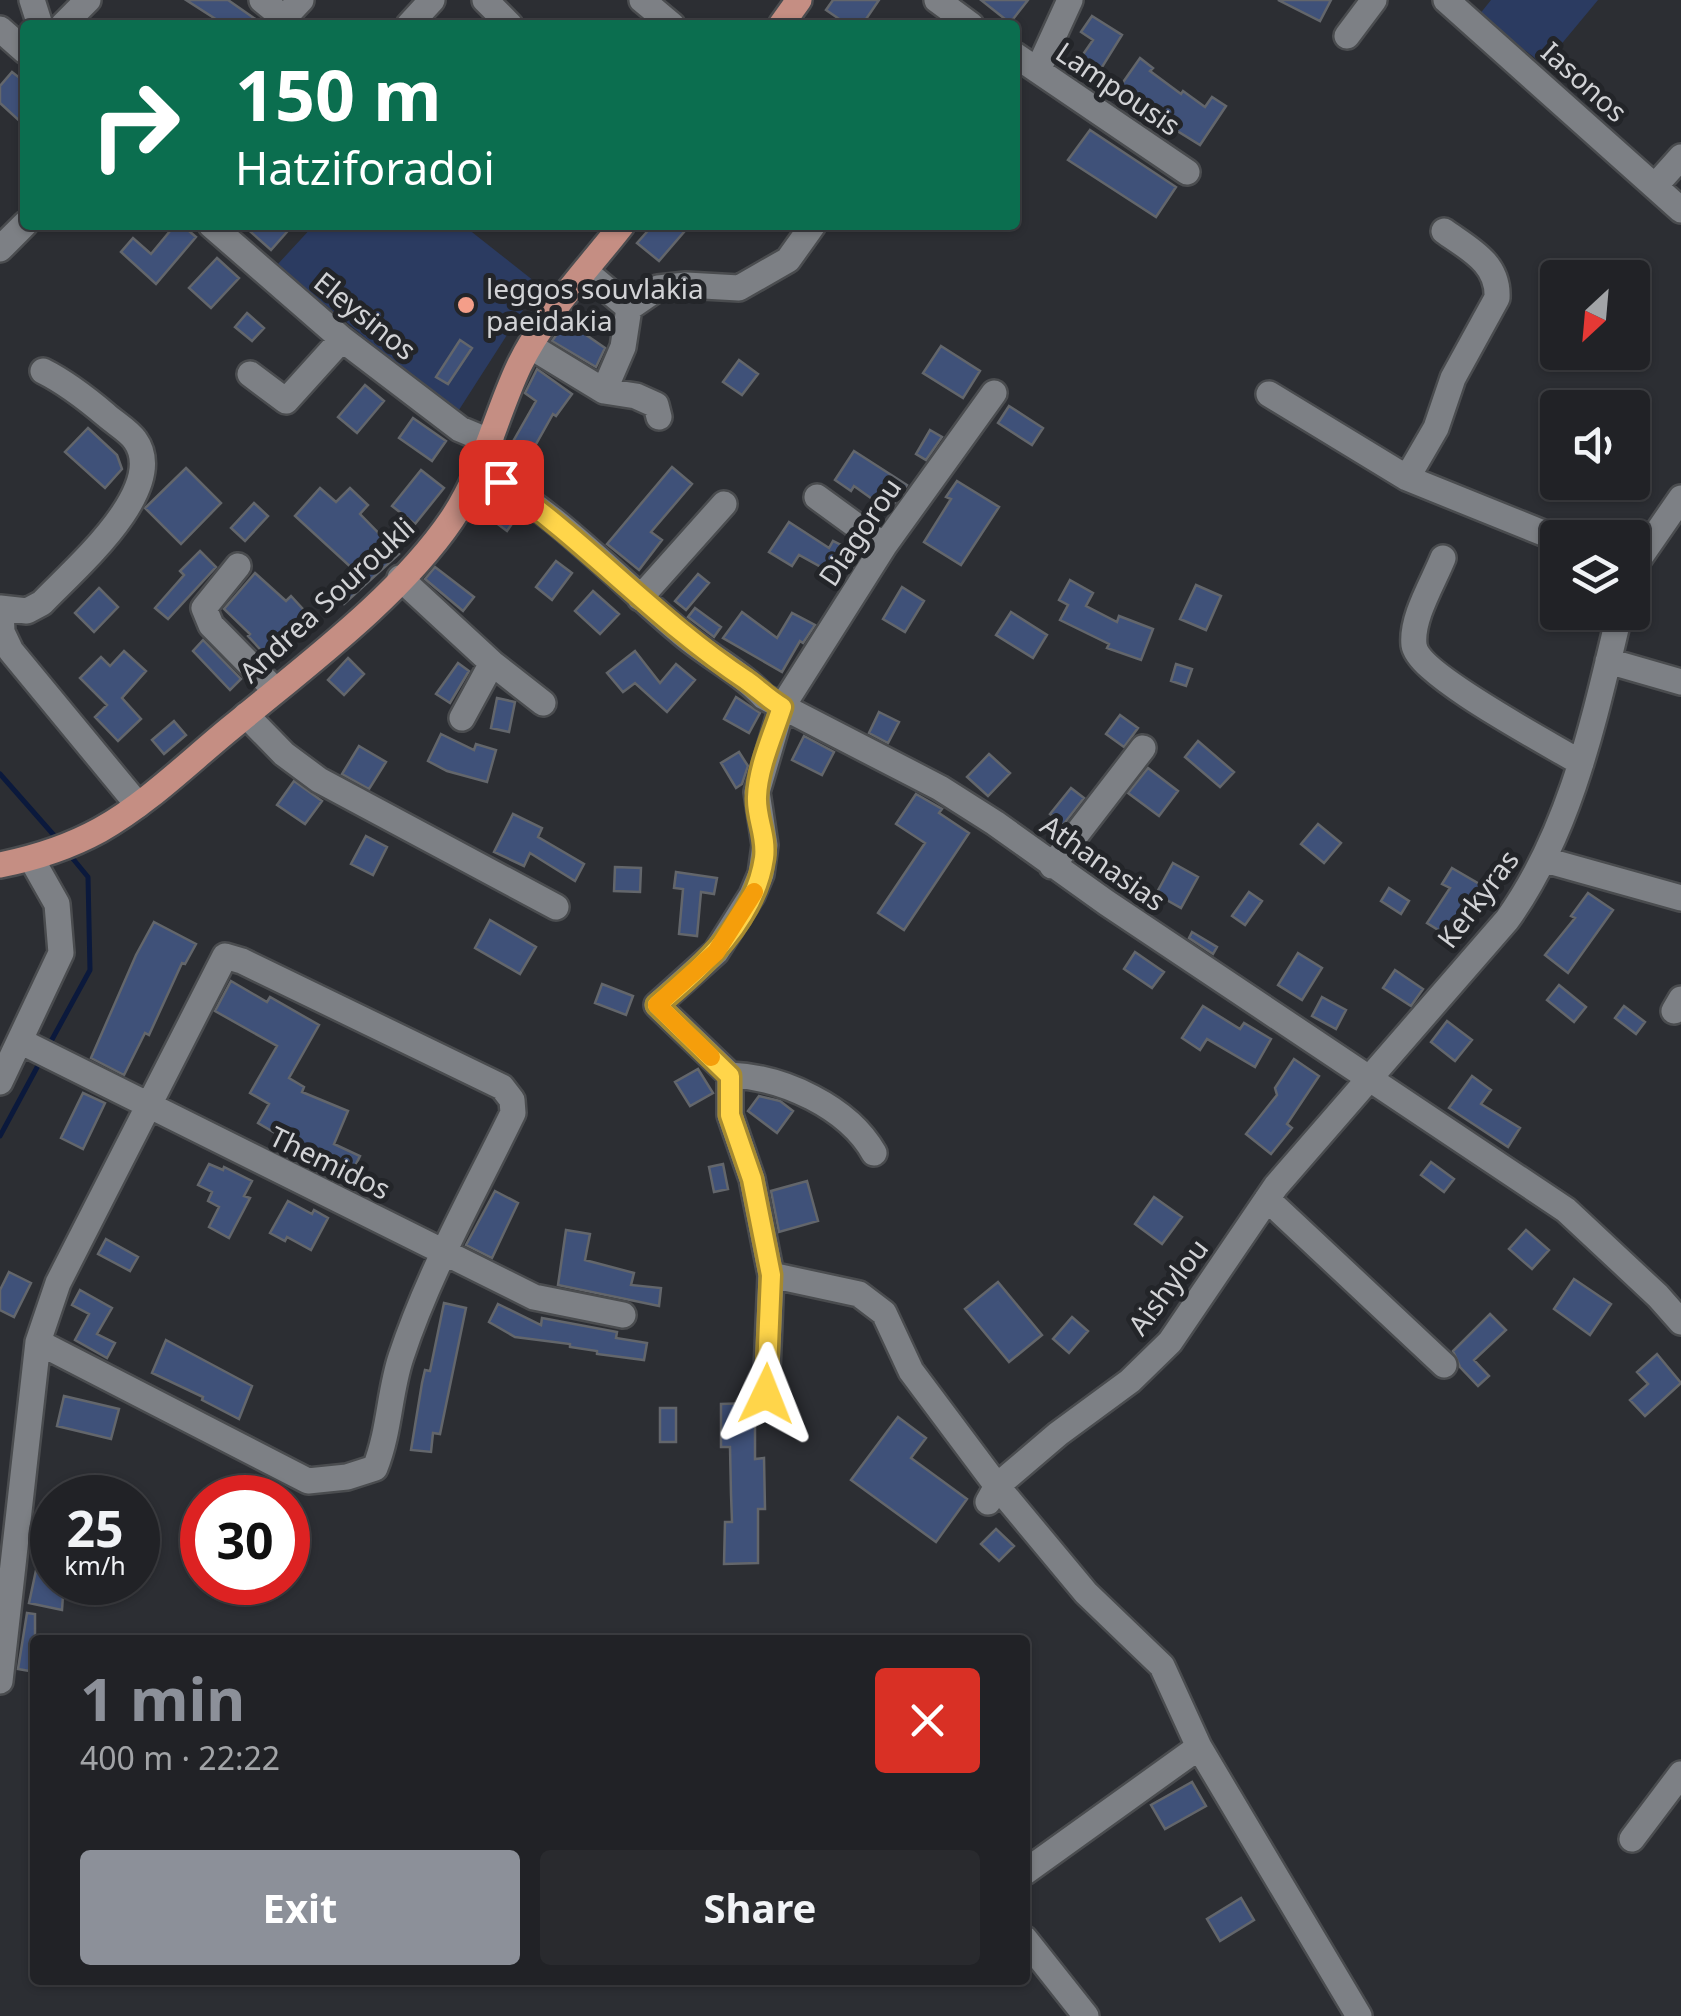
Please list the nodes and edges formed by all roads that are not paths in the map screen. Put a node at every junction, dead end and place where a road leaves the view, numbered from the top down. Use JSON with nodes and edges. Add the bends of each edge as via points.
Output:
{"nodes":[{"id":1,"x":88,"y":0,"type":"edge"},
{"id":2,"x":262,"y":0,"type":"edge"},
{"id":3,"x":302,"y":0,"type":"edge"},
{"id":4,"x":432,"y":0,"type":"edge"},
{"id":5,"x":485,"y":0,"type":"edge"},
{"id":6,"x":642,"y":0,"type":"edge"},
{"id":7,"x":937,"y":0,"type":"edge"},
{"id":8,"x":1070,"y":0,"type":"edge"},
{"id":9,"x":1374,"y":0,"type":"edge"},
{"id":10,"x":1446,"y":0,"type":"edge"},
{"id":11,"x":67,"y":20,"type":"edge"},
{"id":12,"x":414,"y":20,"type":"edge"},
{"id":13,"x":505,"y":20,"type":"edge"},
{"id":14,"x":666,"y":20,"type":"edge"},
{"id":15,"x":965,"y":20,"type":"edge"},
{"id":16,"x":0,"y":30,"type":"edge"},
{"id":17,"x":1346,"y":36,"type":"dead end"},
{"id":18,"x":20,"y":47,"type":"edge"},
{"id":19,"x":1020,"y":58,"type":"edge"},
{"id":20,"x":1038,"y":70,"type":"junction"},
{"id":21,"x":1681,"y":157,"type":"edge"},
{"id":22,"x":1187,"y":172,"type":"dead end"},
{"id":23,"x":1655,"y":186,"type":"junction"},
{"id":24,"x":1681,"y":210,"type":"edge"},
{"id":25,"x":20,"y":229,"type":"edge"},
{"id":26,"x":221,"y":230,"type":"edge"},
{"id":27,"x":618,"y":230,"type":"edge"},
{"id":28,"x":809,"y":230,"type":"edge"},
{"id":29,"x":1444,"y":232,"type":"dead end"},
{"id":30,"x":1,"y":246,"type":"edge"},
{"id":31,"x":586,"y":272,"type":"junction"},
{"id":32,"x":629,"y":308,"type":"junction"},
{"id":33,"x":342,"y":338,"type":"junction"},
{"id":34,"x":530,"y":346,"type":"junction"},
{"id":35,"x":44,"y":371,"type":"dead end"},
{"id":36,"x":250,"y":374,"type":"dead end"},
{"id":37,"x":604,"y":391,"type":"junction"},
{"id":38,"x":994,"y":394,"type":"dead end"},
{"id":39,"x":1269,"y":394,"type":"dead end"},
{"id":40,"x":659,"y":417,"type":"dead end"},
{"id":41,"x":491,"y":438,"type":"junction"},
{"id":42,"x":480,"y":472,"type":"junction"},
{"id":43,"x":1407,"y":478,"type":"junction"},
{"id":44,"x":816,"y":497,"type":"dead end"},
{"id":45,"x":1681,"y":498,"type":"edge"},
{"id":46,"x":724,"y":504,"type":"dead end"},
{"id":47,"x":1540,"y":532,"type":"edge"},
{"id":48,"x":1650,"y":543,"type":"edge"},
{"id":49,"x":884,"y":546,"type":"junction"},
{"id":50,"x":1443,"y":558,"type":"dead end"},
{"id":51,"x":238,"y":566,"type":"dead end"},
{"id":52,"x":400,"y":578,"type":"junction"},
{"id":53,"x":640,"y":598,"type":"junction"},
{"id":54,"x":0,"y":609,"type":"edge"},
{"id":55,"x":1616,"y":630,"type":"edge"},
{"id":56,"x":1608,"y":660,"type":"junction"},
{"id":57,"x":492,"y":663,"type":"junction"},
{"id":58,"x":1681,"y":682,"type":"edge"},
{"id":59,"x":275,"y":690,"type":"junction"},
{"id":60,"x":543,"y":704,"type":"dead end"},
{"id":61,"x":782,"y":707,"type":"junction"},
{"id":62,"x":246,"y":715,"type":"junction"},
{"id":63,"x":462,"y":718,"type":"dead end"},
{"id":64,"x":1144,"y":748,"type":"dead end"},
{"id":65,"x":1581,"y":763,"type":"junction"},
{"id":66,"x":138,"y":805,"type":"junction"},
{"id":67,"x":41,"y":855,"type":"junction"},
{"id":68,"x":1545,"y":860,"type":"junction"},
{"id":69,"x":0,"y":865,"type":"edge"},
{"id":70,"x":1052,"y":866,"type":"junction"},
{"id":71,"x":1681,"y":898,"type":"edge"},
{"id":72,"x":556,"y":907,"type":"dead end"},
{"id":73,"x":26,"y":1044,"type":"junction"},
{"id":74,"x":730,"y":1076,"type":"junction"},
{"id":75,"x":1368,"y":1079,"type":"junction"},
{"id":76,"x":0,"y":1082,"type":"edge"},
{"id":77,"x":149,"y":1107,"type":"junction"},
{"id":78,"x":874,"y":1153,"type":"dead end"},
{"id":79,"x":1267,"y":1199,"type":"junction"},
{"id":80,"x":444,"y":1252,"type":"junction"},
{"id":81,"x":771,"y":1275,"type":"junction"},
{"id":82,"x":623,"y":1315,"type":"dead end"},
{"id":83,"x":1681,"y":1322,"type":"edge"},
{"id":84,"x":38,"y":1342,"type":"junction"},
{"id":85,"x":1444,"y":1365,"type":"dead end"},
{"id":86,"x":766,"y":1394,"type":"dead end"},
{"id":87,"x":992,"y":1494,"type":"junction"},
{"id":88,"x":0,"y":1681,"type":"edge"},
{"id":89,"x":1199,"y":1748,"type":"junction"},
{"id":90,"x":1681,"y":1774,"type":"edge"},
{"id":91,"x":1632,"y":1839,"type":"dead end"},
{"id":92,"x":1030,"y":1868,"type":"edge"},
{"id":93,"x":1030,"y":1945,"type":"edge"},
{"id":94,"x":1086,"y":2016,"type":"edge"},
{"id":95,"x":1359,"y":2016,"type":"edge"}],
"edges":[{"from":1,"to":11,"type":"street"},
{"from":2,"to":3,"type":"street","via":[[284,18]]},
{"from":4,"to":12,"type":"street"},
{"from":5,"to":13,"type":"street"},
{"from":6,"to":14,"type":"street"},
{"from":7,"to":15,"type":"street"},
{"from":8,"to":20,"type":"street"},
{"from":9,"to":17,"type":"street"},
{"from":10,"to":23,"type":"street","name":"Iasonos"},
{"from":16,"to":18,"type":"street"},
{"from":19,"to":20,"type":"street","name":"Lampousis"},
{"from":20,"to":22,"type":"street","name":"Lampousis"},
{"from":21,"to":23,"type":"street"},
{"from":23,"to":24,"type":"street","name":"Iasonos"},
{"from":25,"to":30,"type":"street"},
{"from":26,"to":33,"type":"street","name":"Eleysinos"},
{"from":27,"to":31,"type":"main road","name":"Andrea Souroukli"},
{"from":28,"to":32,"type":"street","via":[[788,260],[739,288],[658,288]]},
{"from":29,"to":43,"type":"street","via":[[1492,270],[1497,298]]},
{"from":31,"to":32,"type":"street"},
{"from":31,"to":34,"type":"main road","name":"Andrea Souroukli"},
{"from":32,"to":37,"type":"street"},
{"from":33,"to":36,"type":"street","via":[[286,401]]},
{"from":33,"to":41,"type":"street","name":"Eleysinos","via":[[460,429]]},
{"from":34,"to":37,"type":"street"},
{"from":34,"to":41,"type":"main road","name":"Andrea Souroukli"},
{"from":35,"to":54,"type":"street","via":[[135,440],[142,471],[128,511],[42,603],[27,611]]},
{"from":37,"to":40,"type":"street","via":[[656,405]]},
{"from":38,"to":49,"type":"street","name":"Diagorou"},
{"from":39,"to":43,"type":"street"},
{"from":41,"to":42,"type":"main road","name":"Andrea Souroukli"},
{"from":42,"to":52,"type":"main road","name":"Andrea Souroukli","via":[[442,533]]},
{"from":42,"to":53,"type":"street","name":"Athanasias","via":[[534,506]]},
{"from":43,"to":47,"type":"street"},
{"from":44,"to":49,"type":"street"},
{"from":45,"to":48,"type":"street"},
{"from":46,"to":53,"type":"street"},
{"from":49,"to":61,"type":"street","name":"Diagorou"},
{"from":50,"to":65,"type":"street","via":[[1416,626],[1416,654],[1440,679]]},
{"from":51,"to":59,"type":"street","via":[[204,608],[212,625]]},
{"from":52,"to":57,"type":"street"},
{"from":52,"to":59,"type":"main road","name":"Andrea Souroukli"},
{"from":53,"to":61,"type":"street","name":"Athanasias"},
{"from":54,"to":66,"type":"street","via":[[11,651]]},
{"from":55,"to":56,"type":"street","name":"Kerkyras"},
{"from":56,"to":58,"type":"street"},
{"from":56,"to":65,"type":"street","name":"Kerkyras"},
{"from":57,"to":60,"type":"street"},
{"from":57,"to":63,"type":"street"},
{"from":59,"to":62,"type":"main road","name":"Andrea Souroukli"},
{"from":61,"to":70,"type":"street","name":"Athanasias","via":[[940,788]]},
{"from":61,"to":74,"type":"street","name":"Diagorou","via":[[757,792],[765,845],[752,896],[716,952],[657,1005]]},
{"from":62,"to":66,"type":"main road","name":"Andrea Souroukli"},
{"from":62,"to":72,"type":"street","via":[[318,780]]},
{"from":64,"to":70,"type":"street"},
{"from":65,"to":68,"type":"street","name":"Kerkyras"},
{"from":66,"to":67,"type":"main road","name":"Andrea Souroukli","via":[[78,842]]},
{"from":67,"to":69,"type":"main road","name":"Andrea Souroukli"},
{"from":67,"to":73,"type":"street","via":[[62,938]]},
{"from":68,"to":71,"type":"street"},
{"from":68,"to":75,"type":"street","name":"Kerkyras","via":[[1507,920]]},
{"from":70,"to":75,"type":"street","name":"Athanasias"},
{"from":73,"to":76,"type":"street"},
{"from":73,"to":77,"type":"street","name":"Themidos"},
{"from":74,"to":78,"type":"street","via":[[760,1080],[826,1106],[856,1126]]},
{"from":74,"to":81,"type":"street","via":[[730,1115],[752,1179]]},
{"from":75,"to":79,"type":"street","name":"Aishylou"},
{"from":75,"to":83,"type":"street","name":"Athanasias","via":[[1566,1210]]},
{"from":77,"to":80,"type":"street","name":"Themidos"},
{"from":77,"to":80,"type":"street","via":[[226,956],[424,1048],[502,1088],[512,1100],[513,1113]]},
{"from":77,"to":84,"type":"street","via":[[58,1283]]},
{"from":79,"to":85,"type":"street"},
{"from":79,"to":87,"type":"street","name":"Aishylou","via":[[1170,1342]]},
{"from":80,"to":82,"type":"street","name":"Themidos","via":[[534,1297]]},
{"from":80,"to":84,"type":"street","via":[[400,1360],[375,1468],[347,1477],[308,1481]]},
{"from":81,"to":86,"type":"street"},
{"from":81,"to":87,"type":"street","via":[[874,1302]]},
{"from":84,"to":88,"type":"street"},
{"from":87,"to":89,"type":"street","via":[[1162,1666]]},
{"from":89,"to":92,"type":"street"},
{"from":89,"to":95,"type":"street"},
{"from":90,"to":91,"type":"street"},
{"from":93,"to":94,"type":"street"}]}
